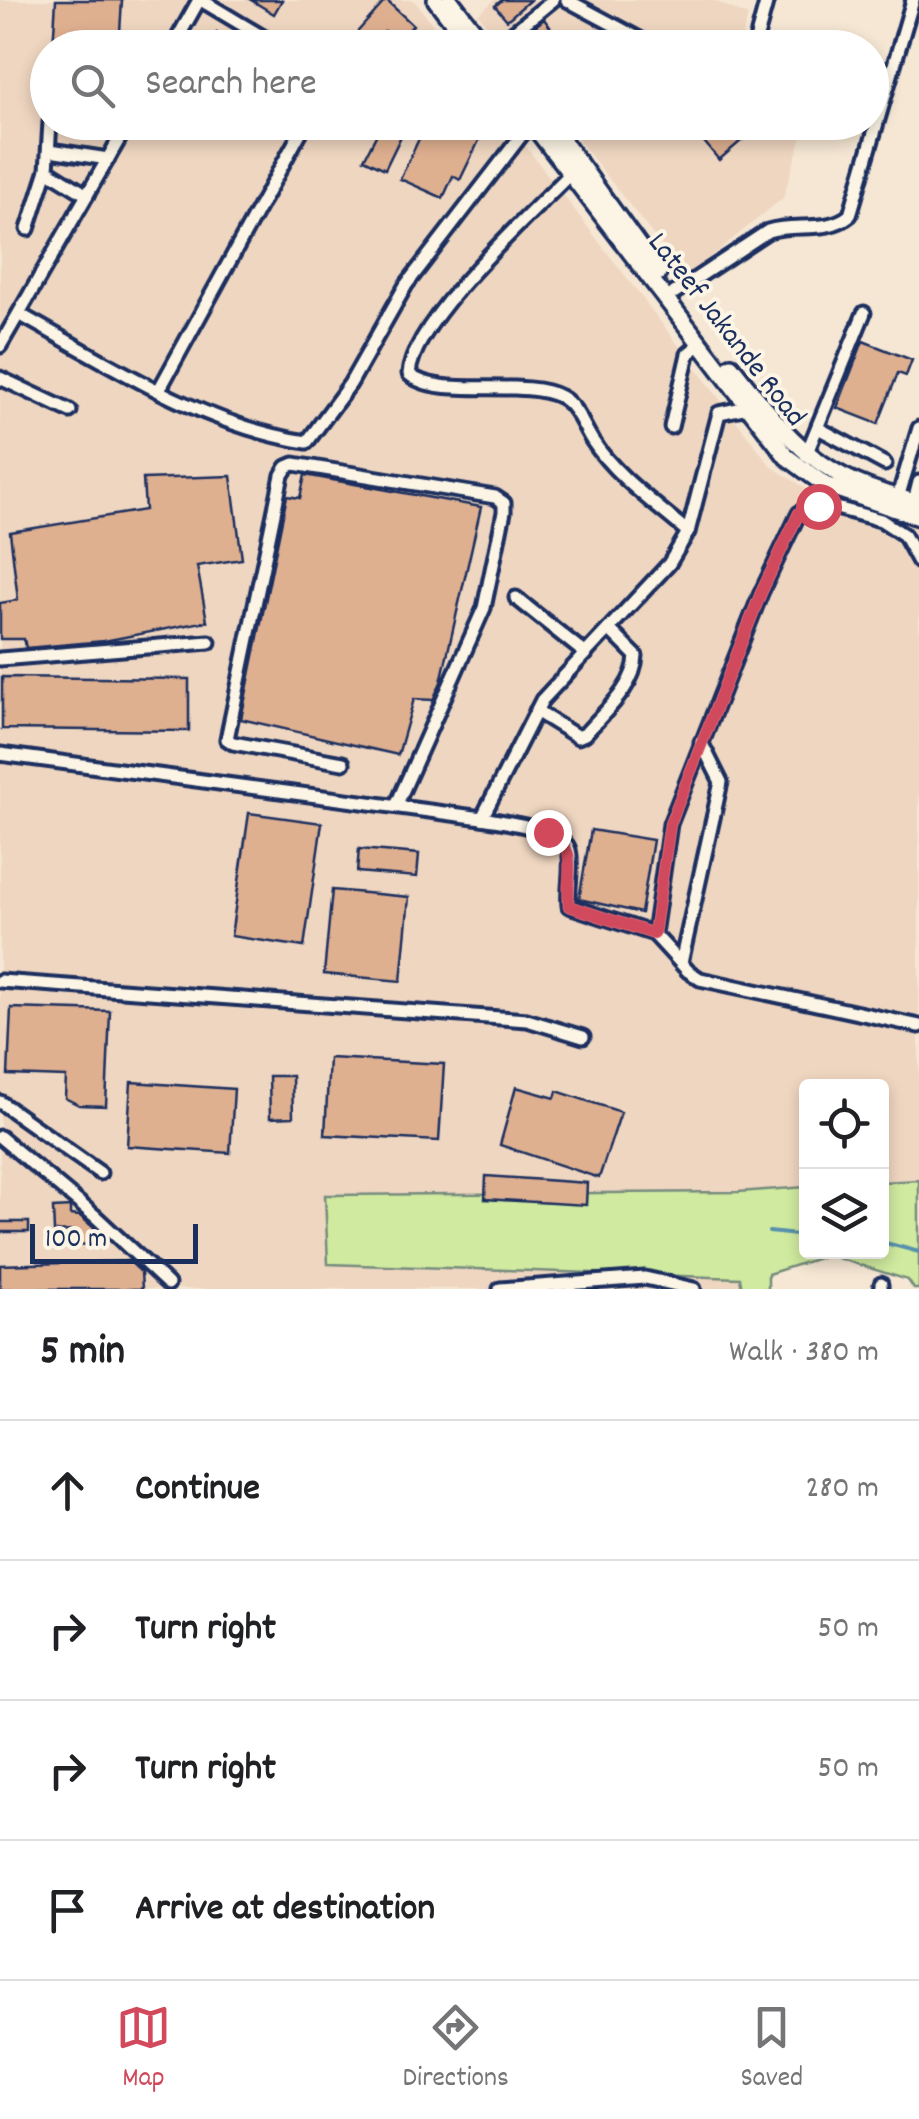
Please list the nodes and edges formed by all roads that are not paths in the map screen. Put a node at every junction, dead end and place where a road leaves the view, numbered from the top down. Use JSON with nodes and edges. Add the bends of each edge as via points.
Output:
{"nodes":[{"id":1,"x":200,"y":0,"type":"edge"},
{"id":2,"x":436,"y":0,"type":"edge"},
{"id":3,"x":450,"y":0,"type":"edge"},
{"id":4,"x":553,"y":0,"type":"edge"},
{"id":5,"x":567,"y":0,"type":"edge"},
{"id":6,"x":767,"y":0,"type":"edge"},
{"id":7,"x":913,"y":0,"type":"edge"},
{"id":8,"x":182,"y":30,"type":"edge"},
{"id":9,"x":251,"y":30,"type":"edge"},
{"id":10,"x":459,"y":30,"type":"edge"},
{"id":11,"x":475,"y":30,"type":"edge"},
{"id":12,"x":514,"y":30,"type":"edge"},
{"id":13,"x":623,"y":30,"type":"edge"},
{"id":14,"x":759,"y":30,"type":"edge"},
{"id":15,"x":889,"y":82,"type":"edge"},
{"id":16,"x":50,"y":140,"type":"edge"},
{"id":17,"x":118,"y":140,"type":"edge"},
{"id":18,"x":296,"y":140,"type":"edge"},
{"id":19,"x":517,"y":140,"type":"edge"},
{"id":20,"x":544,"y":140,"type":"edge"},
{"id":21,"x":562,"y":140,"type":"edge"},
{"id":22,"x":872,"y":140,"type":"edge"},
{"id":23,"x":50,"y":150,"type":"junction"},
{"id":24,"x":108,"y":159,"type":"junction"},
{"id":25,"x":47,"y":170,"type":"junction"},
{"id":26,"x":570,"y":174,"type":"junction"},
{"id":27,"x":86,"y":195,"type":"junction"},
{"id":28,"x":28,"y":229,"type":"dead end"},
{"id":29,"x":674,"y":294,"type":"junction"},
{"id":30,"x":864,"y":313,"type":"dead end"},
{"id":31,"x":18,"y":314,"type":"junction"},
{"id":32,"x":700,"y":344,"type":"junction"},
{"id":33,"x":0,"y":346,"type":"edge"},
{"id":34,"x":0,"y":378,"type":"edge"},
{"id":35,"x":159,"y":390,"type":"junction"},
{"id":36,"x":748,"y":407,"type":"junction"},
{"id":37,"x":70,"y":411,"type":"dead end"},
{"id":38,"x":670,"y":427,"type":"dead end"},
{"id":39,"x":818,"y":428,"type":"junction"},
{"id":40,"x":919,"y":428,"type":"edge"},
{"id":41,"x":806,"y":455,"type":"junction"},
{"id":42,"x":885,"y":464,"type":"dead end"},
{"id":43,"x":919,"y":482,"type":"edge"},
{"id":44,"x":909,"y":508,"type":"edge"},
{"id":45,"x":688,"y":532,"type":"junction"},
{"id":46,"x":919,"y":562,"type":"edge"},
{"id":47,"x":516,"y":598,"type":"dead end"},
{"id":48,"x":609,"y":630,"type":"junction"},
{"id":49,"x":209,"y":642,"type":"dead end"},
{"id":50,"x":586,"y":654,"type":"junction"},
{"id":51,"x":0,"y":659,"type":"edge"},
{"id":52,"x":536,"y":711,"type":"junction"},
{"id":53,"x":701,"y":742,"type":"junction"},
{"id":54,"x":0,"y":754,"type":"edge"},
{"id":55,"x":344,"y":762,"type":"dead end"},
{"id":56,"x":396,"y":806,"type":"junction"},
{"id":57,"x":482,"y":818,"type":"junction"},
{"id":58,"x":654,"y":934,"type":"junction"},
{"id":59,"x":681,"y":963,"type":"junction"},
{"id":60,"x":0,"y":981,"type":"edge"},
{"id":61,"x":919,"y":1026,"type":"edge"},
{"id":62,"x":583,"y":1037,"type":"dead end"},
{"id":63,"x":0,"y":1102,"type":"edge"},
{"id":64,"x":0,"y":1137,"type":"edge"},
{"id":65,"x":100,"y":1174,"type":"dead end"},
{"id":66,"x":168,"y":1284,"type":"dead end"},
{"id":67,"x":500,"y":1289,"type":"edge"},
{"id":68,"x":694,"y":1289,"type":"edge"}],
"edges":[{"from":1,"to":8,"type":"street"},
{"from":1,"to":9,"type":"street"},
{"from":2,"to":10,"type":"main road"},
{"from":3,"to":11,"type":"main road"},
{"from":4,"to":12,"type":"street"},
{"from":5,"to":13,"type":"street"},
{"from":6,"to":14,"type":"street"},
{"from":7,"to":15,"type":"street"},
{"from":16,"to":23,"type":"street"},
{"from":17,"to":24,"type":"street"},
{"from":18,"to":35,"type":"street"},
{"from":19,"to":35,"type":"street","via":[[406,285],[350,384],[307,442],[240,426]]},
{"from":20,"to":26,"type":"main road","name":"Lateef Jakande Road"},
{"from":21,"to":29,"type":"main road","name":"Lateef Jakande Road"},
{"from":22,"to":29,"type":"street","via":[[850,215],[829,226],[768,231]]},
{"from":23,"to":24,"type":"street"},
{"from":23,"to":25,"type":"street"},
{"from":24,"to":27,"type":"street"},
{"from":25,"to":27,"type":"street"},
{"from":25,"to":28,"type":"street"},
{"from":26,"to":32,"type":"main road","name":"Lateef Jakande Road"},
{"from":26,"to":45,"type":"street","via":[[466,279],[409,374],[425,384],[558,394],[595,445]]},
{"from":27,"to":31,"type":"street"},
{"from":29,"to":41,"type":"main road","name":"Lateef Jakande Road"},
{"from":30,"to":39,"type":"street"},
{"from":31,"to":33,"type":"street"},
{"from":31,"to":35,"type":"street"},
{"from":32,"to":36,"type":"main road","name":"Lateef Jakande Road"},
{"from":32,"to":38,"type":"street","via":[[688,354]]},
{"from":34,"to":37,"type":"street"},
{"from":36,"to":44,"type":"main road","name":"Lateef Jakande Road","via":[[813,477]]},
{"from":36,"to":45,"type":"street","via":[[725,410],[716,419]]},
{"from":39,"to":41,"type":"street"},
{"from":39,"to":42,"type":"street"},
{"from":40,"to":44,"type":"street"},
{"from":41,"to":44,"type":"main road","name":"Lateef Jakande Road"},
{"from":43,"to":44,"type":"street"},
{"from":45,"to":48,"type":"street","via":[[669,564]]},
{"from":46,"to":53,"type":"street","via":[[904,534],[881,520],[829,506],[799,513]]},
{"from":47,"to":50,"type":"street"},
{"from":48,"to":50,"type":"street"},
{"from":48,"to":52,"type":"street","via":[[636,656],[636,667],[585,734],[571,734]]},
{"from":49,"to":51,"type":"street"},
{"from":50,"to":52,"type":"street"},
{"from":52,"to":57,"type":"street"},
{"from":53,"to":58,"type":"street","via":[[670,824]]},
{"from":53,"to":59,"type":"street","via":[[721,782]]},
{"from":54,"to":56,"type":"street"},
{"from":55,"to":56,"type":"street","via":[[227,739],[282,475],[294,464],[495,497],[504,512],[484,608]]},
{"from":56,"to":57,"type":"street"},
{"from":57,"to":58,"type":"street","via":[[562,840],[569,849],[569,906]]},
{"from":58,"to":59,"type":"street"},
{"from":59,"to":61,"type":"street","via":[[715,983]]},
{"from":60,"to":62,"type":"street","via":[[528,1020]]},
{"from":63,"to":65,"type":"street"},
{"from":64,"to":66,"type":"street"},
{"from":67,"to":68,"type":"street","via":[[645,1278]]}]}
